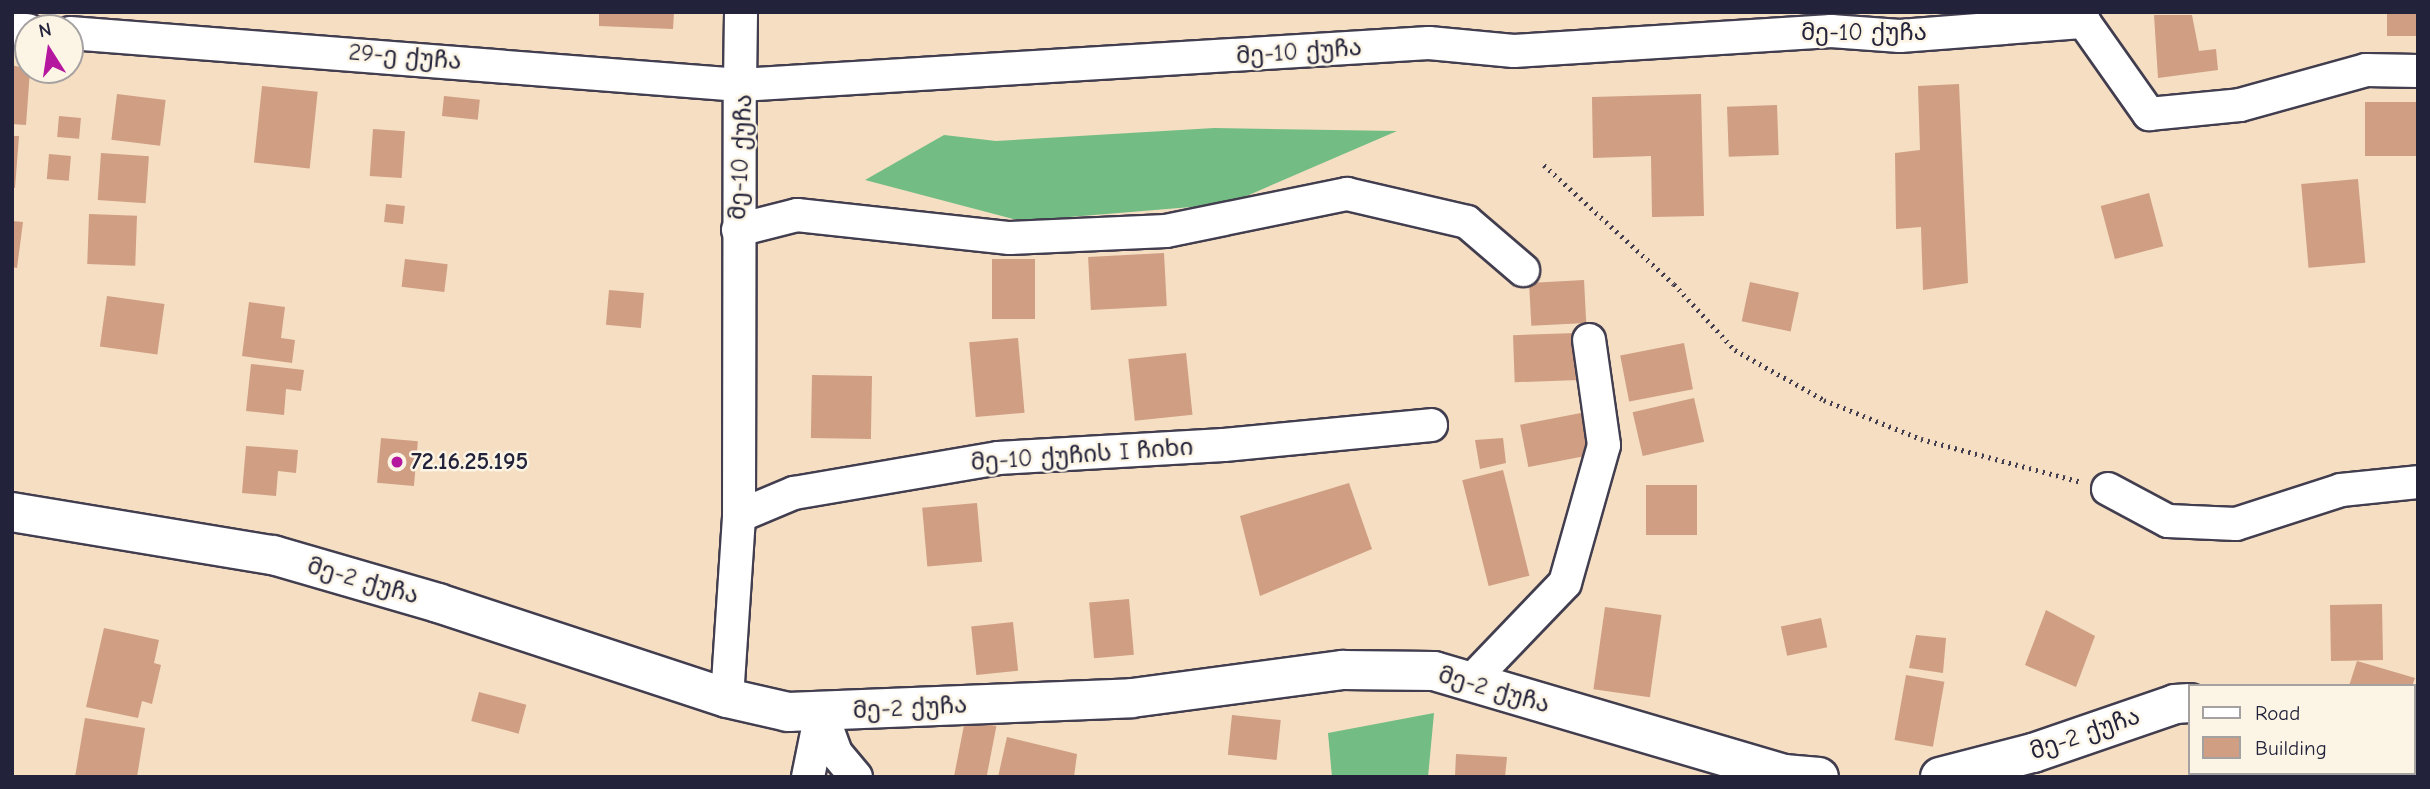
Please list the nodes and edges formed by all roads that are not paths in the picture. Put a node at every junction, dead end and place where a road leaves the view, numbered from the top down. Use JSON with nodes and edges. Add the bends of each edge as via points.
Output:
{"nodes":[{"id":1,"x":741,"y":12,"type":"edge"},
{"id":2,"x":1830,"y":22,"type":"edge"},
{"id":3,"x":84,"y":34,"type":"edge"},
{"id":4,"x":2418,"y":71,"type":"edge"},
{"id":5,"x":740,"y":85,"type":"junction"},
{"id":6,"x":738,"y":230,"type":"junction"},
{"id":7,"x":1523,"y":270,"type":"dead end"},
{"id":8,"x":1588,"y":340,"type":"dead end"},
{"id":9,"x":1431,"y":425,"type":"dead end"},
{"id":10,"x":2418,"y":482,"type":"edge"},
{"id":11,"x":2108,"y":489,"type":"road end"},
{"id":12,"x":12,"y":512,"type":"edge"},
{"id":13,"x":739,"y":516,"type":"junction"},
{"id":14,"x":1470,"y":682,"type":"junction"},
{"id":15,"x":727,"y":698,"type":"junction"},
{"id":16,"x":2188,"y":703,"type":"edge"},
{"id":17,"x":821,"y":712,"type":"junction"},
{"id":18,"x":808,"y":777,"type":"edge"},
{"id":19,"x":856,"y":777,"type":"edge"},
{"id":20,"x":1819,"y":777,"type":"edge"},
{"id":21,"x":1940,"y":777,"type":"edge"}],
"edges":[{"from":1,"to":5,"type":"street"},
{"from":2,"to":4,"type":"street","name":"მე-10 ქუჩა","via":[[1900,36],[2084,22],[2149,114],[2240,105],[2366,70]]},
{"from":2,"to":5,"type":"street","name":"მე-10 ქუჩა","via":[[1514,51],[1429,43]]},
{"from":3,"to":5,"type":"street","name":"29-ე ქუჩა"},
{"from":5,"to":6,"type":"street","name":"მე-10 ქუჩა"},
{"from":6,"to":7,"type":"street","via":[[797,215],[1010,238],[1166,231],[1347,194],[1466,222]]},
{"from":6,"to":13,"type":"street","name":"მე-10 ქუჩა"},
{"from":8,"to":14,"type":"street","via":[[1604,445],[1565,583]]},
{"from":9,"to":13,"type":"street","name":"მე-10 ქუჩის I ჩიხი","via":[[1224,445],[998,458],[794,493]]},
{"from":10,"to":11,"type":"street","via":[[2341,489],[2236,524],[2168,521]]},
{"from":12,"to":15,"type":"main road","name":"მე-2 ქუჩა","via":[[273,555],[438,603]]},
{"from":13,"to":15,"type":"street","name":"მე-10 ქუჩა"},
{"from":14,"to":17,"type":"main road","name":"მე-2 ქუჩა","via":[[1434,671],[1343,670],[1132,698]]},
{"from":14,"to":20,"type":"main road","name":"მე-2 ქუჩა","via":[[1784,774]]},
{"from":15,"to":17,"type":"main road","name":"მე-2 ქუჩა","via":[[788,712]]},
{"from":16,"to":21,"type":"main road","name":"მე-2 ქუჩა","via":[[2033,753]]},
{"from":17,"to":18,"type":"street"},
{"from":17,"to":19,"type":"street","via":[[836,753]]}]}
